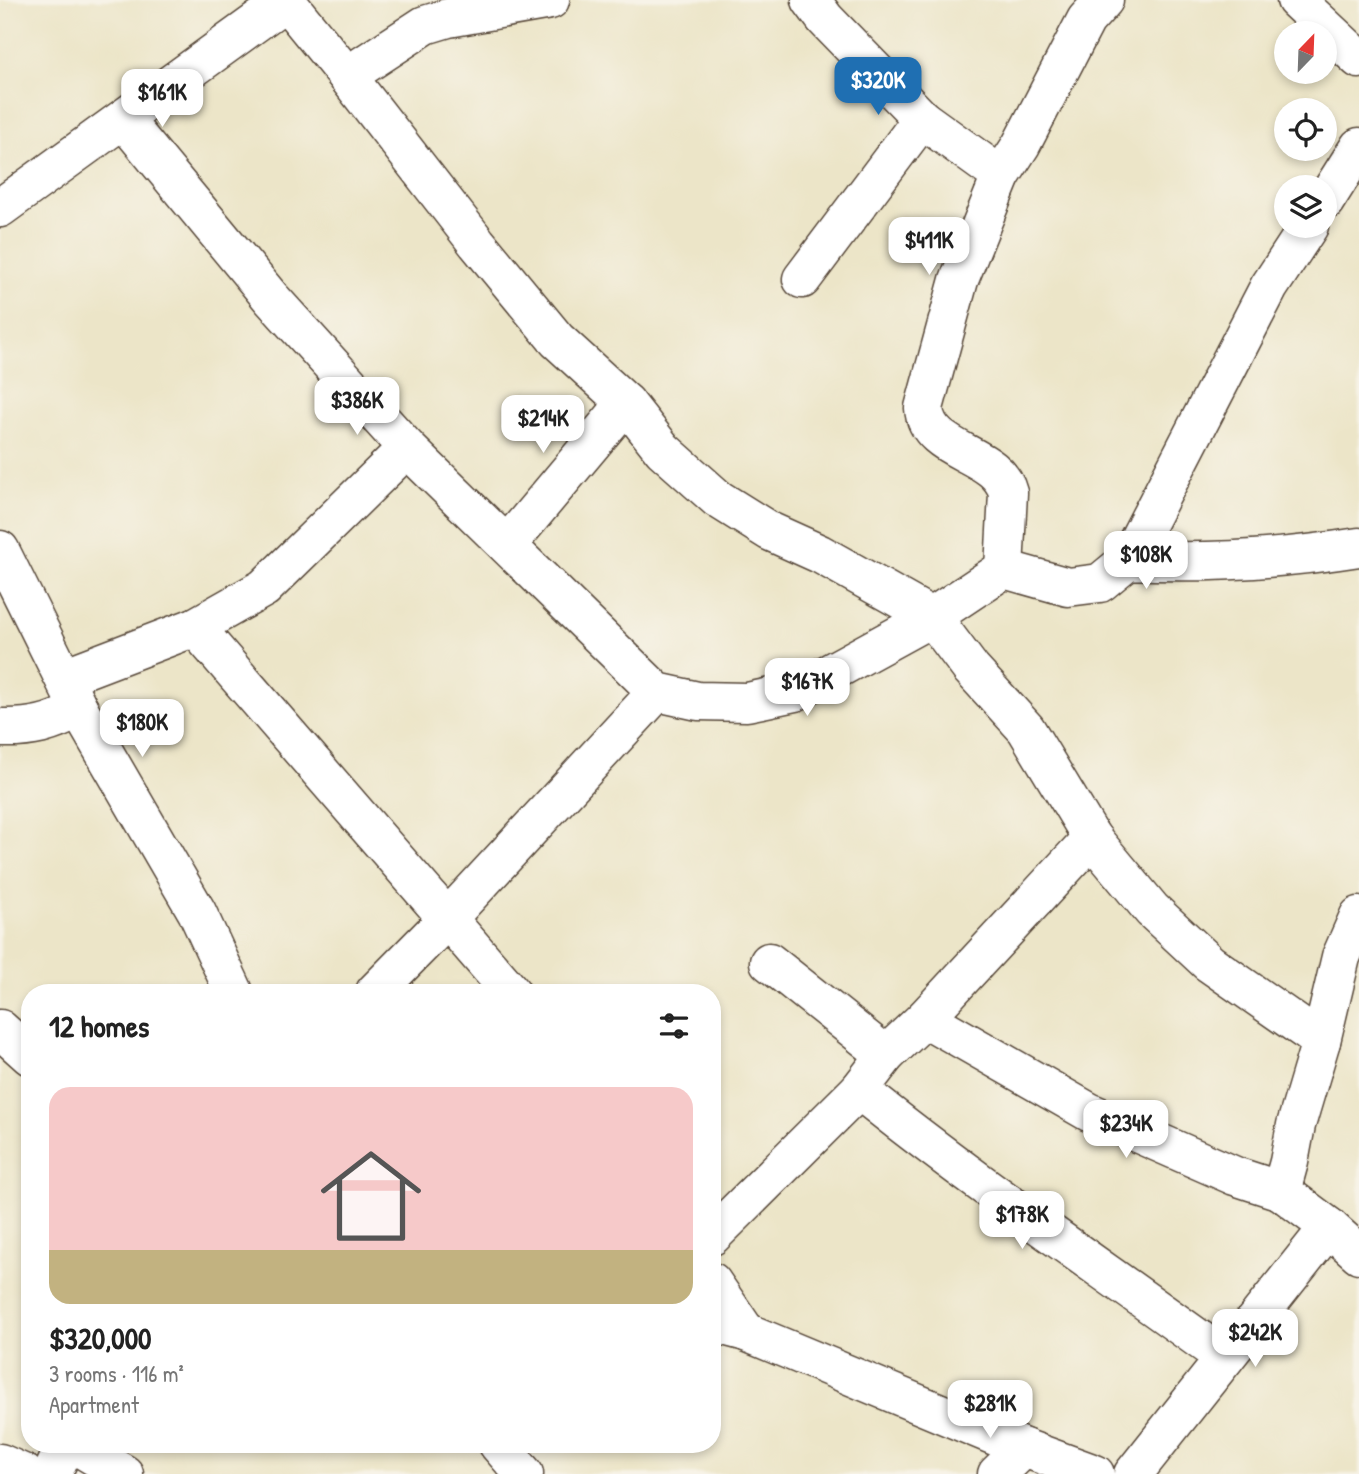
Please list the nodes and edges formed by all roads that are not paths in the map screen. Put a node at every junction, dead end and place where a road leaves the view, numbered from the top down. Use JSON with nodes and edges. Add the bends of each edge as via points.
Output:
{"nodes":[{"id":1,"x":286,"y":0,"type":"edge"},
{"id":2,"x":550,"y":0,"type":"edge"},
{"id":3,"x":811,"y":0,"type":"edge"},
{"id":4,"x":1104,"y":0,"type":"edge"},
{"id":5,"x":1296,"y":0,"type":"edge"},
{"id":6,"x":1359,"y":59,"type":"edge"},
{"id":7,"x":348,"y":76,"type":"junction"},
{"id":8,"x":922,"y":119,"type":"junction"},
{"id":9,"x":124,"y":120,"type":"junction"},
{"id":10,"x":1359,"y":147,"type":"edge"},
{"id":11,"x":1001,"y":176,"type":"junction"},
{"id":12,"x":1337,"y":182,"type":"edge"},
{"id":13,"x":0,"y":208,"type":"edge"},
{"id":14,"x":1301,"y":238,"type":"edge"},
{"id":15,"x":802,"y":279,"type":"dead end"},
{"id":16,"x":626,"y":403,"type":"junction"},
{"id":17,"x":407,"y":448,"type":"junction"},
{"id":18,"x":507,"y":545,"type":"junction"},
{"id":19,"x":1359,"y":547,"type":"edge"},
{"id":20,"x":0,"y":550,"type":"edge"},
{"id":21,"x":1128,"y":560,"type":"junction"},
{"id":22,"x":1004,"y":569,"type":"junction"},
{"id":23,"x":932,"y":617,"type":"junction"},
{"id":24,"x":195,"y":627,"type":"junction"},
{"id":25,"x":657,"y":692,"type":"junction"},
{"id":26,"x":71,"y":693,"type":"junction"},
{"id":27,"x":0,"y":728,"type":"edge"},
{"id":28,"x":1092,"y":838,"type":"junction"},
{"id":29,"x":1359,"y":916,"type":"edge"},
{"id":30,"x":446,"y":920,"type":"junction"},
{"id":31,"x":769,"y":962,"type":"dead end"},
{"id":32,"x":230,"y":984,"type":"edge"},
{"id":33,"x":383,"y":984,"type":"edge"},
{"id":34,"x":504,"y":984,"type":"edge"},
{"id":35,"x":925,"y":1018,"type":"junction"},
{"id":36,"x":0,"y":1029,"type":"edge"},
{"id":37,"x":1321,"y":1041,"type":"junction"},
{"id":38,"x":21,"y":1048,"type":"edge"},
{"id":39,"x":886,"y":1055,"type":"junction"},
{"id":40,"x":859,"y":1090,"type":"junction"},
{"id":41,"x":1281,"y":1191,"type":"junction"},
{"id":42,"x":721,"y":1227,"type":"edge"},
{"id":43,"x":1329,"y":1227,"type":"junction"},
{"id":44,"x":1359,"y":1254,"type":"edge"},
{"id":45,"x":721,"y":1306,"type":"edge"},
{"id":46,"x":729,"y":1327,"type":"edge"},
{"id":47,"x":1225,"y":1358,"type":"junction"},
{"id":48,"x":62,"y":1453,"type":"edge"},
{"id":49,"x":89,"y":1453,"type":"edge"},
{"id":50,"x":506,"y":1453,"type":"edge"},
{"id":51,"x":1010,"y":1461,"type":"edge"},
{"id":52,"x":0,"y":1463,"type":"edge"},
{"id":53,"x":25,"y":1474,"type":"edge"},
{"id":54,"x":52,"y":1474,"type":"edge"},
{"id":55,"x":124,"y":1474,"type":"edge"},
{"id":56,"x":524,"y":1474,"type":"edge"},
{"id":57,"x":1095,"y":1474,"type":"edge"},
{"id":58,"x":1133,"y":1474,"type":"edge"}],
"edges":[{"from":1,"to":7,"type":"street"},
{"from":1,"to":9,"type":"street"},
{"from":2,"to":7,"type":"street","via":[[425,25]]},
{"from":3,"to":8,"type":"street"},
{"from":4,"to":11,"type":"street","via":[[1086,20]]},
{"from":5,"to":6,"type":"street"},
{"from":7,"to":16,"type":"street","via":[[557,340]]},
{"from":8,"to":11,"type":"street"},
{"from":8,"to":15,"type":"street"},
{"from":9,"to":13,"type":"street"},
{"from":9,"to":17,"type":"street","via":[[271,298]]},
{"from":10,"to":12,"type":"street"},
{"from":11,"to":22,"type":"street","via":[[959,280],[925,421],[932,432],[1005,482]]},
{"from":14,"to":21,"type":"street","via":[[1269,287]]},
{"from":16,"to":18,"type":"street"},
{"from":16,"to":23,"type":"street","via":[[663,450],[718,499]]},
{"from":17,"to":18,"type":"street"},
{"from":17,"to":24,"type":"street","via":[[264,588]]},
{"from":18,"to":25,"type":"street"},
{"from":19,"to":21,"type":"street","via":[[1251,559]]},
{"from":20,"to":26,"type":"street"},
{"from":21,"to":22,"type":"street","via":[[1100,583],[1068,587]]},
{"from":22,"to":23,"type":"street"},
{"from":23,"to":25,"type":"street","via":[[794,691],[747,702],[698,701]]},
{"from":23,"to":28,"type":"street","via":[[971,669],[1026,729]]},
{"from":24,"to":26,"type":"street"},
{"from":24,"to":30,"type":"street"},
{"from":25,"to":30,"type":"street"},
{"from":26,"to":27,"type":"street","via":[[54,723]]},
{"from":26,"to":32,"type":"street","via":[[197,912]]},
{"from":28,"to":35,"type":"street"},
{"from":28,"to":37,"type":"street","via":[[1152,910],[1209,962]]},
{"from":29,"to":37,"type":"street","via":[[1341,957]]},
{"from":30,"to":33,"type":"street"},
{"from":30,"to":34,"type":"street"},
{"from":31,"to":39,"type":"street"},
{"from":35,"to":39,"type":"street"},
{"from":35,"to":41,"type":"street","via":[[1089,1112]]},
{"from":36,"to":38,"type":"street"},
{"from":37,"to":41,"type":"street"},
{"from":39,"to":40,"type":"street"},
{"from":40,"to":42,"type":"street"},
{"from":40,"to":47,"type":"street","via":[[1000,1199]]},
{"from":41,"to":43,"type":"street"},
{"from":43,"to":44,"type":"street"},
{"from":43,"to":47,"type":"street"},
{"from":45,"to":46,"type":"street"},
{"from":46,"to":51,"type":"street"},
{"from":47,"to":58,"type":"street"},
{"from":48,"to":54,"type":"street"},
{"from":49,"to":55,"type":"street"},
{"from":50,"to":56,"type":"street"},
{"from":51,"to":57,"type":"street"},
{"from":52,"to":53,"type":"street"}]}
